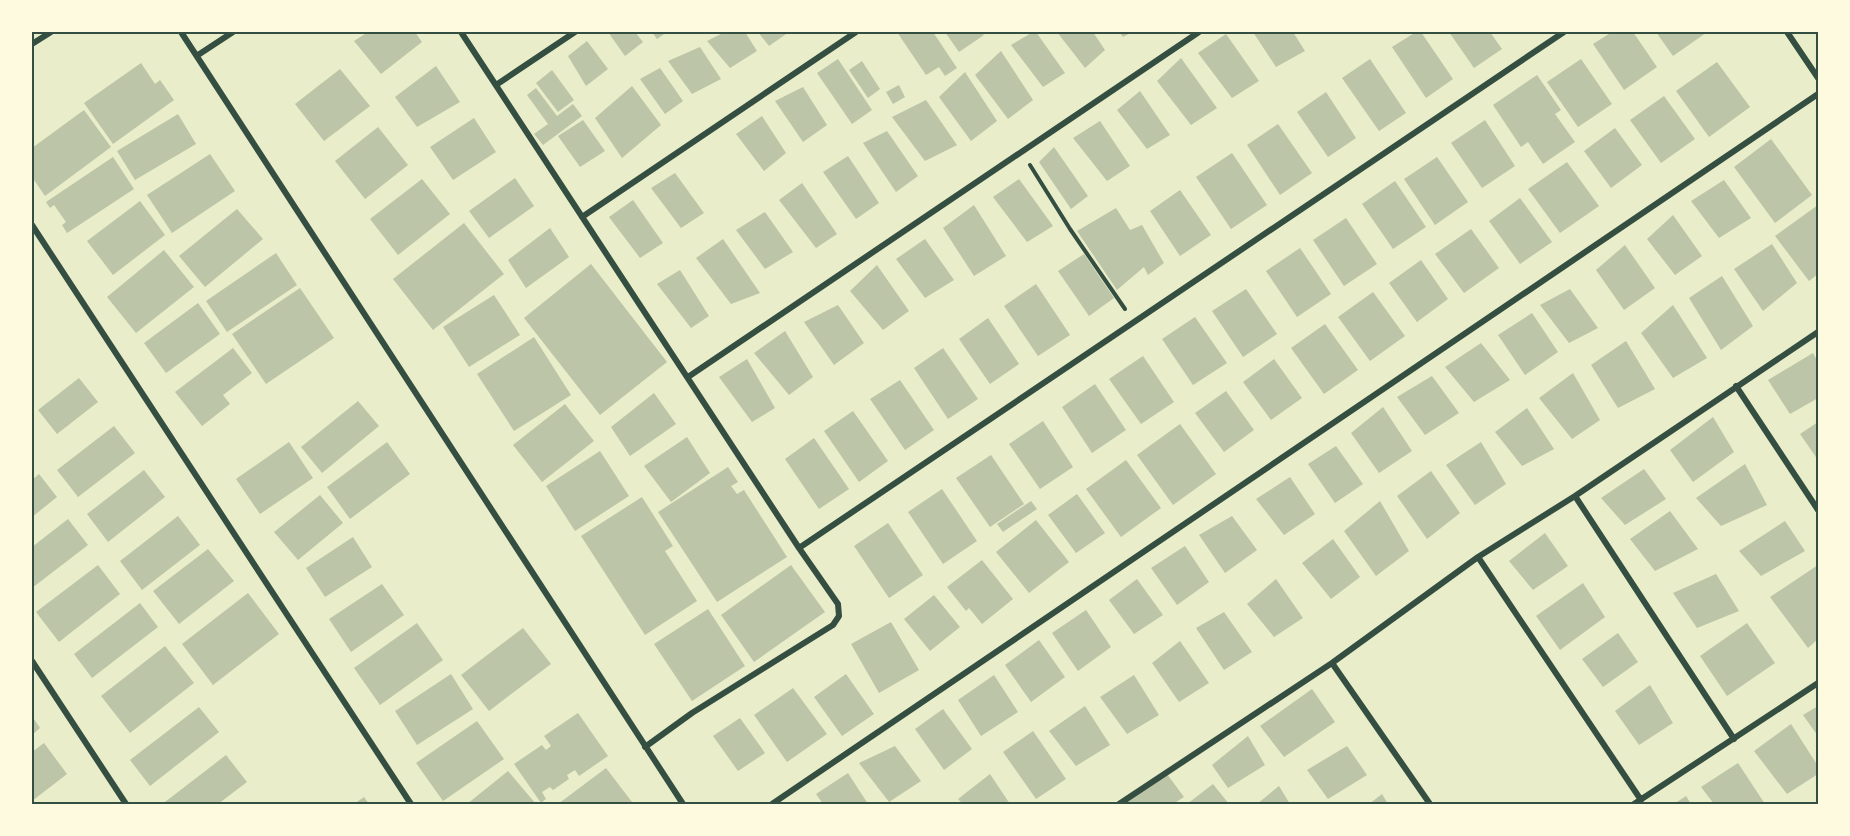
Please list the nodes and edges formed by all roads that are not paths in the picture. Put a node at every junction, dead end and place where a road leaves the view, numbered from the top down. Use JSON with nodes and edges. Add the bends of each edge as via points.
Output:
{"nodes":[{"id":1,"x":51,"y":32,"type":"edge"},
{"id":2,"x":181,"y":32,"type":"edge"},
{"id":3,"x":233,"y":32,"type":"edge"},
{"id":4,"x":461,"y":32,"type":"edge"},
{"id":5,"x":575,"y":32,"type":"edge"},
{"id":6,"x":856,"y":32,"type":"edge"},
{"id":7,"x":1198,"y":32,"type":"edge"},
{"id":8,"x":1564,"y":32,"type":"edge"},
{"id":9,"x":1787,"y":32,"type":"edge"},
{"id":10,"x":32,"y":44,"type":"edge"},
{"id":11,"x":198,"y":55,"type":"junction"},
{"id":12,"x":1817,"y":74,"type":"edge"},
{"id":13,"x":496,"y":85,"type":"junction"},
{"id":14,"x":1818,"y":94,"type":"edge"},
{"id":15,"x":582,"y":217,"type":"junction"},
{"id":16,"x":32,"y":225,"type":"edge"},
{"id":17,"x":1818,"y":332,"type":"edge"},
{"id":18,"x":687,"y":377,"type":"junction"},
{"id":19,"x":1736,"y":386,"type":"junction"},
{"id":20,"x":1575,"y":496,"type":"junction"},
{"id":21,"x":1818,"y":510,"type":"edge"},
{"id":22,"x":799,"y":548,"type":"junction"},
{"id":23,"x":1478,"y":557,"type":"junction"},
{"id":24,"x":32,"y":661,"type":"edge"},
{"id":25,"x":1332,"y":663,"type":"junction"},
{"id":26,"x":1818,"y":683,"type":"edge"},
{"id":27,"x":1734,"y":739,"type":"junction"},
{"id":28,"x":645,"y":747,"type":"junction"},
{"id":29,"x":1641,"y":800,"type":"junction"},
{"id":30,"x":126,"y":804,"type":"edge"},
{"id":31,"x":411,"y":804,"type":"edge"},
{"id":32,"x":683,"y":804,"type":"edge"},
{"id":33,"x":772,"y":804,"type":"edge"},
{"id":34,"x":1119,"y":804,"type":"edge"},
{"id":35,"x":1430,"y":804,"type":"edge"},
{"id":36,"x":1634,"y":804,"type":"edge"}],
"edges":[{"from":1,"to":10,"type":"street"},
{"from":2,"to":11,"type":"street"},
{"from":3,"to":11,"type":"street"},
{"from":4,"to":13,"type":"street"},
{"from":5,"to":13,"type":"street"},
{"from":6,"to":15,"type":"street"},
{"from":7,"to":18,"type":"street"},
{"from":8,"to":22,"type":"street"},
{"from":9,"to":12,"type":"street"},
{"from":11,"to":28,"type":"street"},
{"from":13,"to":15,"type":"street"},
{"from":14,"to":33,"type":"street"},
{"from":15,"to":18,"type":"street"},
{"from":16,"to":31,"type":"street"},
{"from":17,"to":19,"type":"street"},
{"from":18,"to":22,"type":"street"},
{"from":19,"to":20,"type":"street"},
{"from":19,"to":21,"type":"street"},
{"from":20,"to":23,"type":"street"},
{"from":20,"to":27,"type":"street"},
{"from":22,"to":28,"type":"street","via":[[838,604],[839,616],[833,625]]},
{"from":23,"to":25,"type":"street"},
{"from":23,"to":29,"type":"street"},
{"from":24,"to":30,"type":"street"},
{"from":25,"to":34,"type":"street"},
{"from":25,"to":35,"type":"street"},
{"from":26,"to":27,"type":"street"},
{"from":27,"to":29,"type":"street"},
{"from":28,"to":32,"type":"street"},
{"from":29,"to":36,"type":"street"}]}
